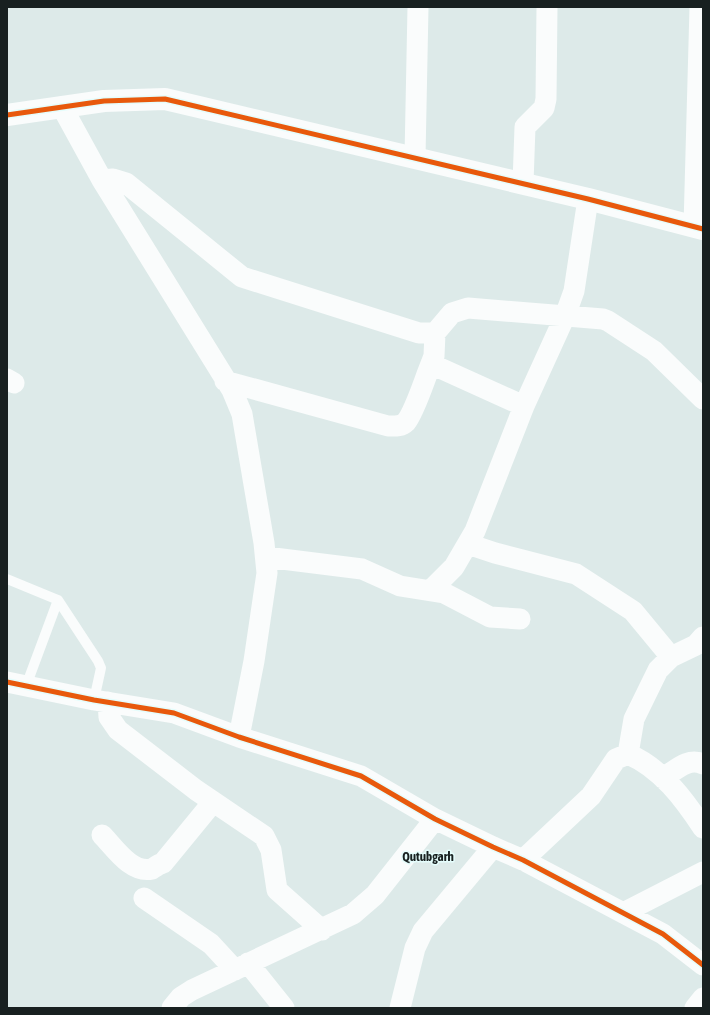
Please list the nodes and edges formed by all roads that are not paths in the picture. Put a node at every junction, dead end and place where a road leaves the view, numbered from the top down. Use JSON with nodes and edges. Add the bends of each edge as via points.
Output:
{"nodes":[{"id":1,"x":418,"y":7,"type":"edge"},
{"id":2,"x":547,"y":7,"type":"edge"},
{"id":3,"x":701,"y":20,"type":"edge"},
{"id":4,"x":62,"y":107,"type":"junction"},
{"id":5,"x":701,"y":113,"type":"edge"},
{"id":6,"x":7,"y":115,"type":"edge"},
{"id":7,"x":415,"y":157,"type":"junction"},
{"id":8,"x":102,"y":180,"type":"junction"},
{"id":9,"x":523,"y":183,"type":"junction"},
{"id":10,"x":588,"y":199,"type":"junction"},
{"id":11,"x":699,"y":228,"type":"edge"},
{"id":12,"x":565,"y":316,"type":"junction"},
{"id":13,"x":435,"y":333,"type":"junction"},
{"id":14,"x":431,"y":364,"type":"junction"},
{"id":15,"x":226,"y":381,"type":"junction"},
{"id":16,"x":703,"y":399,"type":"edge"},
{"id":17,"x":524,"y":406,"type":"junction"},
{"id":18,"x":468,"y":544,"type":"junction"},
{"id":19,"x":266,"y":557,"type":"junction"},
{"id":20,"x":7,"y":579,"type":"edge"},
{"id":21,"x":431,"y":590,"type":"junction"},
{"id":22,"x":58,"y":600,"type":"junction"},
{"id":23,"x":520,"y":619,"type":"dead end"},
{"id":24,"x":703,"y":637,"type":"edge"},
{"id":25,"x":670,"y":657,"type":"junction"},
{"id":26,"x":17,"y":684,"type":"edge"},
{"id":27,"x":101,"y":701,"type":"junction"},
{"id":28,"x":239,"y":737,"type":"junction"},
{"id":29,"x":628,"y":754,"type":"junction"},
{"id":30,"x":703,"y":764,"type":"edge"},
{"id":31,"x":664,"y":778,"type":"junction"},
{"id":32,"x":213,"y":802,"type":"junction"},
{"id":33,"x":435,"y":819,"type":"junction"},
{"id":34,"x":703,"y":828,"type":"edge"},
{"id":35,"x":102,"y":835,"type":"dead end"},
{"id":36,"x":493,"y":847,"type":"junction"},
{"id":37,"x":524,"y":860,"type":"junction"},
{"id":38,"x":703,"y":872,"type":"edge"},
{"id":39,"x":144,"y":898,"type":"dead end"},
{"id":40,"x":623,"y":913,"type":"junction"},
{"id":41,"x":322,"y":930,"type":"junction"},
{"id":42,"x":703,"y":965,"type":"edge"},
{"id":43,"x":242,"y":966,"type":"junction"},
{"id":44,"x":703,"y":998,"type":"edge"},
{"id":45,"x":172,"y":1008,"type":"edge"},
{"id":46,"x":284,"y":1008,"type":"edge"},
{"id":47,"x":400,"y":1008,"type":"edge"},
{"id":48,"x":695,"y":1008,"type":"edge"}],
"edges":[{"from":1,"to":7,"type":"street"},
{"from":2,"to":9,"type":"street","via":[[546,99],[544,108],[524,127]]},
{"from":3,"to":5,"type":"street"},
{"from":4,"to":6,"type":"street"},
{"from":4,"to":7,"type":"street","via":[[117,100],[165,99]]},
{"from":4,"to":8,"type":"street"},
{"from":5,"to":11,"type":"street"},
{"from":7,"to":9,"type":"street"},
{"from":8,"to":13,"type":"street","via":[[113,179],[126,183],[242,277],[419,333]]},
{"from":8,"to":15,"type":"street"},
{"from":9,"to":10,"type":"street"},
{"from":10,"to":11,"type":"street"},
{"from":10,"to":12,"type":"street","via":[[574,291]]},
{"from":12,"to":13,"type":"street","via":[[468,308],[452,313]]},
{"from":12,"to":16,"type":"street","via":[[608,321],[654,352]]},
{"from":12,"to":17,"type":"street"},
{"from":13,"to":14,"type":"street"},
{"from":14,"to":15,"type":"street","via":[[405,423],[398,426],[388,426]]},
{"from":14,"to":17,"type":"street"},
{"from":15,"to":19,"type":"street","via":[[242,414]]},
{"from":17,"to":18,"type":"street"},
{"from":18,"to":21,"type":"street","via":[[454,567]]},
{"from":18,"to":25,"type":"street","via":[[576,574],[633,611]]},
{"from":19,"to":21,"type":"street","via":[[362,569],[400,586]]},
{"from":19,"to":28,"type":"street","via":[[264,598]]},
{"from":20,"to":22,"type":"lane"},
{"from":21,"to":23,"type":"street","via":[[490,617]]},
{"from":22,"to":26,"type":"lane"},
{"from":22,"to":27,"type":"lane","via":[[98,660]]},
{"from":24,"to":25,"type":"street","via":[[696,646]]},
{"from":25,"to":29,"type":"street","via":[[658,670],[634,719]]},
{"from":26,"to":27,"type":"street"},
{"from":27,"to":28,"type":"street","via":[[174,713]]},
{"from":27,"to":32,"type":"street","via":[[118,730]]},
{"from":28,"to":33,"type":"street","via":[[361,776]]},
{"from":29,"to":31,"type":"street"},
{"from":29,"to":37,"type":"street","via":[[616,759],[591,796]]},
{"from":30,"to":31,"type":"street","via":[[695,760],[688,762]]},
{"from":31,"to":34,"type":"street"},
{"from":32,"to":35,"type":"street","via":[[163,863],[152,869],[132,866]]},
{"from":32,"to":41,"type":"street","via":[[264,836],[271,850],[277,890]]},
{"from":33,"to":36,"type":"street"},
{"from":33,"to":41,"type":"street","via":[[362,908]]},
{"from":36,"to":37,"type":"street"},
{"from":36,"to":47,"type":"street","via":[[421,935],[415,948]]},
{"from":37,"to":40,"type":"street"},
{"from":38,"to":40,"type":"street"},
{"from":39,"to":43,"type":"street"},
{"from":40,"to":42,"type":"street","via":[[663,934]]},
{"from":41,"to":43,"type":"street"},
{"from":43,"to":45,"type":"street","via":[[192,990],[181,997]]},
{"from":43,"to":46,"type":"street"},
{"from":44,"to":48,"type":"street"}]}
